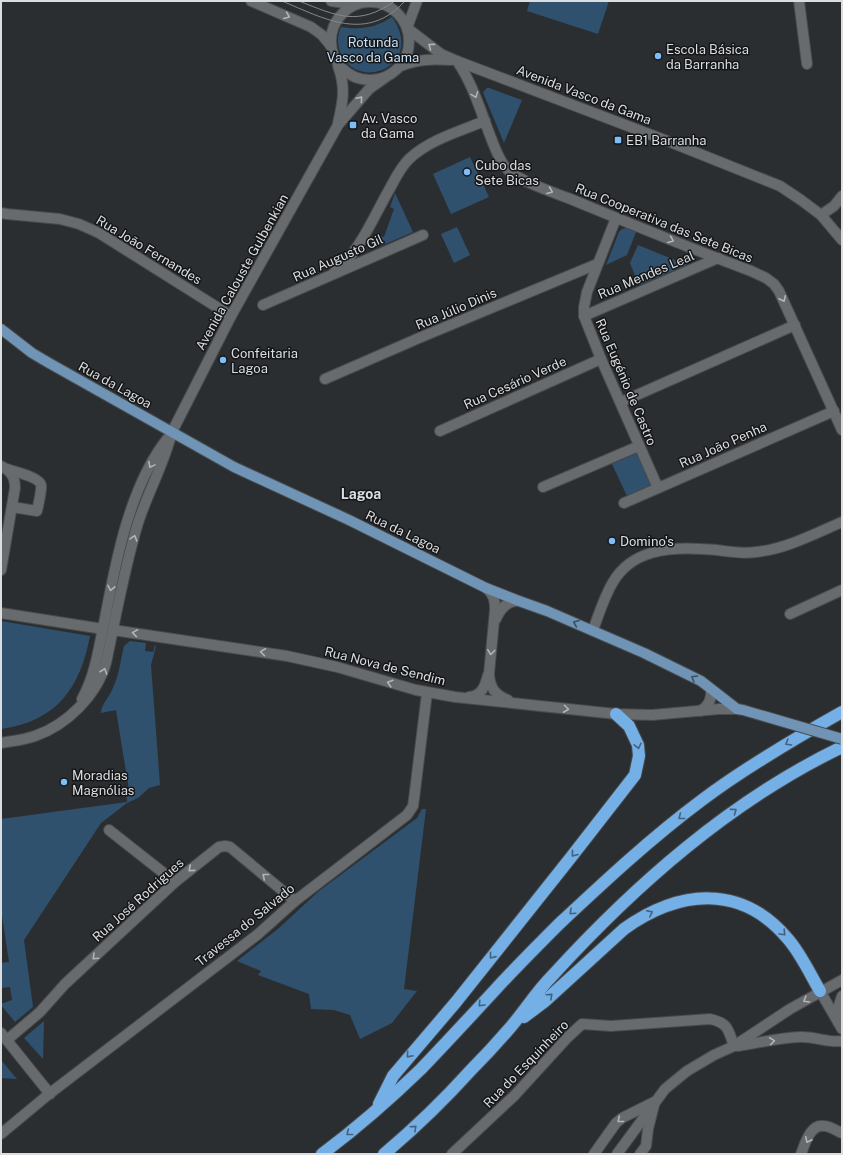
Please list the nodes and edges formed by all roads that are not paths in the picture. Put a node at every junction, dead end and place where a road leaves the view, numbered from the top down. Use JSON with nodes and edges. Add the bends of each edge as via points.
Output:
{"nodes":[{"id":1,"x":251,"y":1,"type":"edge"},
{"id":2,"x":331,"y":1,"type":"edge"},
{"id":3,"x":417,"y":1,"type":"edge"},
{"id":4,"x":800,"y":1,"type":"edge"},
{"id":5,"x":370,"y":2,"type":"edge"},
{"id":6,"x":407,"y":28,"type":"junction"},
{"id":7,"x":331,"y":46,"type":"junction"},
{"id":8,"x":457,"y":61,"type":"junction"},
{"id":9,"x":336,"y":62,"type":"junction"},
{"id":10,"x":807,"y":64,"type":"dead end"},
{"id":11,"x":401,"y":66,"type":"junction"},
{"id":12,"x":386,"y":78,"type":"junction"},
{"id":13,"x":485,"y":121,"type":"junction"},
{"id":14,"x":338,"y":125,"type":"junction"},
{"id":15,"x":842,"y":196,"type":"edge"},
{"id":16,"x":1,"y":213,"type":"edge"},
{"id":17,"x":821,"y":215,"type":"junction"},
{"id":18,"x":616,"y":218,"type":"junction"},
{"id":19,"x":422,"y":235,"type":"dead end"},
{"id":20,"x":842,"y":240,"type":"edge"},
{"id":21,"x":718,"y":258,"type":"junction"},
{"id":22,"x":597,"y":264,"type":"junction"},
{"id":23,"x":334,"y":273,"type":"junction"},
{"id":24,"x":263,"y":305,"type":"dead end"},
{"id":25,"x":231,"y":316,"type":"junction"},
{"id":26,"x":584,"y":316,"type":"junction"},
{"id":27,"x":795,"y":325,"type":"junction"},
{"id":28,"x":1,"y":329,"type":"edge"},
{"id":29,"x":601,"y":359,"type":"junction"},
{"id":30,"x":325,"y":379,"type":"dead end"},
{"id":31,"x":621,"y":402,"type":"junction"},
{"id":32,"x":834,"y":411,"type":"junction"},
{"id":33,"x":842,"y":430,"type":"edge"},
{"id":34,"x":440,"y":431,"type":"dead end"},
{"id":35,"x":172,"y":432,"type":"junction"},
{"id":36,"x":639,"y":446,"type":"junction"},
{"id":37,"x":4,"y":468,"type":"edge"},
{"id":38,"x":543,"y":487,"type":"dead end"},
{"id":39,"x":658,"y":488,"type":"junction"},
{"id":40,"x":624,"y":503,"type":"dead end"},
{"id":41,"x":12,"y":507,"type":"junction"},
{"id":42,"x":842,"y":522,"type":"edge"},
{"id":43,"x":1,"y":570,"type":"edge"},
{"id":44,"x":486,"y":588,"type":"junction"},
{"id":45,"x":842,"y":590,"type":"edge"},
{"id":46,"x":519,"y":601,"type":"junction"},
{"id":47,"x":1,"y":613,"type":"edge"},
{"id":48,"x":790,"y":614,"type":"dead end"},
{"id":49,"x":494,"y":624,"type":"junction"},
{"id":50,"x":108,"y":630,"type":"junction"},
{"id":51,"x":593,"y":630,"type":"junction"},
{"id":52,"x":489,"y":674,"type":"junction"},
{"id":53,"x":711,"y":689,"type":"junction"},
{"id":54,"x":427,"y":693,"type":"junction"},
{"id":55,"x":455,"y":697,"type":"junction"},
{"id":56,"x":527,"y":704,"type":"junction"},
{"id":57,"x":740,"y":709,"type":"junction"},
{"id":58,"x":700,"y":711,"type":"junction"},
{"id":59,"x":842,"y":713,"type":"edge"},
{"id":60,"x":616,"y":714,"type":"junction"},
{"id":61,"x":842,"y":738,"type":"edge"},
{"id":62,"x":1,"y":742,"type":"edge"},
{"id":63,"x":842,"y":747,"type":"edge"},
{"id":64,"x":108,"y":830,"type":"dead end"},
{"id":65,"x":175,"y":882,"type":"junction"},
{"id":66,"x":295,"y":901,"type":"junction"},
{"id":67,"x":842,"y":980,"type":"edge"},
{"id":68,"x":820,"y":991,"type":"junction"},
{"id":69,"x":842,"y":996,"type":"edge"},
{"id":70,"x":840,"y":1026,"type":"edge"},
{"id":71,"x":509,"y":1029,"type":"junction"},
{"id":72,"x":4,"y":1037,"type":"edge"},
{"id":73,"x":842,"y":1042,"type":"edge"},
{"id":74,"x":734,"y":1046,"type":"junction"},
{"id":75,"x":50,"y":1094,"type":"junction"},
{"id":76,"x":654,"y":1102,"type":"junction"},
{"id":77,"x":376,"y":1110,"type":"junction"},
{"id":78,"x":842,"y":1133,"type":"edge"},
{"id":79,"x":1,"y":1134,"type":"edge"},
{"id":80,"x":322,"y":1154,"type":"edge"},
{"id":81,"x":384,"y":1154,"type":"edge"},
{"id":82,"x":452,"y":1154,"type":"edge"},
{"id":83,"x":594,"y":1154,"type":"edge"},
{"id":84,"x":617,"y":1154,"type":"edge"},
{"id":85,"x":640,"y":1154,"type":"edge"},
{"id":86,"x":801,"y":1154,"type":"edge"}],
"edges":[{"from":1,"to":7,"type":"street","one_way":true,"via":[[312,27]]},
{"from":2,"to":5,"type":"street","via":[[344,4]]},
{"from":3,"to":6,"type":"street"},
{"from":4,"to":10,"type":"street"},
{"from":5,"to":6,"type":"street","via":[[380,3],[395,10]]},
{"from":5,"to":7,"type":"street","via":[[347,9],[340,15],[331,33]]},
{"from":8,"to":6,"type":"street","name":"Avenida Vasco da Gama","one_way":true,"via":[[441,54]]},
{"from":6,"to":11,"type":"street","via":[[409,49]]},
{"from":7,"to":9,"type":"street"},
{"from":8,"to":11,"type":"street","name":"Avenida Vasco da Gama","via":[[426,59]]},
{"from":8,"to":13,"type":"street","name":"Rua Cooperativa das Sete Bicas","one_way":true,"via":[[466,74]]},
{"from":8,"to":17,"type":"street","name":"Avenida Vasco da Gama","via":[[780,186]]},
{"from":9,"to":12,"type":"street","via":[[353,77],[363,80]]},
{"from":9,"to":14,"type":"street","name":"Avenida Calouste Gulbenkian","via":[[343,79],[344,90]]},
{"from":11,"to":12,"type":"street"},
{"from":14,"to":12,"type":"street","name":"Avenida Calouste Gulbenkian","one_way":true,"via":[[369,89]]},
{"from":13,"to":18,"type":"street","name":"Rua Cooperativa das Sete Bicas","one_way":true,"via":[[499,156],[511,173]]},
{"from":13,"to":23,"type":"street","via":[[434,143],[409,160],[395,178],[355,251]]},
{"from":14,"to":25,"type":"street","name":"Avenida Calouste Gulbenkian"},
{"from":15,"to":17,"type":"street","via":[[834,206]]},
{"from":16,"to":25,"type":"street","name":"Rua João Fernandes","via":[[60,219],[79,224],[99,233]]},
{"from":17,"to":20,"type":"street","name":"Avenida Vasco da Gama"},
{"from":18,"to":21,"type":"street","name":"Rua Cooperativa das Sete Bicas","one_way":true},
{"from":18,"to":22,"type":"street","name":"Rua Eugénio de Castro"},
{"from":19,"to":23,"type":"street","name":"Rua Augusto Gil"},
{"from":21,"to":26,"type":"street","name":"Rua Mendes Leal"},
{"from":21,"to":27,"type":"street","name":"Rua Cooperativa das Sete Bicas","one_way":true,"via":[[751,271],[774,284]]},
{"from":22,"to":26,"type":"street","name":"Rua Eugénio de Castro","via":[[587,292]]},
{"from":22,"to":30,"type":"street","name":"Rua Júlio Dinis"},
{"from":23,"to":24,"type":"street","name":"Rua Augusto Gil"},
{"from":25,"to":35,"type":"street","name":"Avenida Calouste Gulbenkian"},
{"from":26,"to":29,"type":"street","name":"Rua Eugénio de Castro"},
{"from":27,"to":31,"type":"street"},
{"from":27,"to":32,"type":"street","name":"Rua Cooperativa das Sete Bicas"},
{"from":28,"to":35,"type":"main road","name":"Rua da Lagoa","via":[[49,364]]},
{"from":29,"to":31,"type":"street","name":"Rua Eugénio de Castro"},
{"from":29,"to":34,"type":"street","name":"Rua Cesário Verde"},
{"from":31,"to":36,"type":"street","name":"Rua Eugénio de Castro"},
{"from":32,"to":33,"type":"street","name":"Rua Cooperativa das Sete Bicas"},
{"from":32,"to":39,"type":"street","name":"Rua João Penha"},
{"from":35,"to":44,"type":"main road","name":"Rua da Lagoa","via":[[234,467]]},
{"from":35,"to":50,"type":"street","name":"Avenida Calouste Gulbenkian","via":[[144,504]]},
{"from":36,"to":38,"type":"street"},
{"from":36,"to":39,"type":"street","name":"Rua Eugénio de Castro"},
{"from":37,"to":41,"type":"street","via":[[12,474],[15,481]]},
{"from":37,"to":41,"type":"street","via":[[34,478],[41,486],[37,511]]},
{"from":39,"to":40,"type":"street","name":"Rua João Penha"},
{"from":41,"to":43,"type":"street"},
{"from":42,"to":51,"type":"street","via":[[780,548],[759,552],[702,549],[645,554],[627,565],[613,582]]},
{"from":44,"to":46,"type":"main road","name":"Rua da Lagoa"},
{"from":44,"to":49,"type":"street","via":[[495,601]]},
{"from":45,"to":48,"type":"street"},
{"from":46,"to":49,"type":"street","via":[[513,601],[505,606]]},
{"from":51,"to":46,"type":"main road","name":"Rua da Lagoa","one_way":true},
{"from":47,"to":50,"type":"street","name":"Rua Nova de Sendim"},
{"from":49,"to":52,"type":"street","one_way":true},
{"from":54,"to":50,"type":"street","name":"Rua Nova de Sendim","one_way":true,"via":[[288,656]]},
{"from":50,"to":62,"type":"street","name":"Avenida Calouste Gulbenkian","via":[[106,663],[101,679],[72,713],[42,733]]},
{"from":53,"to":51,"type":"main road","name":"Rua da Lagoa","one_way":true,"via":[[686,673]]},
{"from":52,"to":55,"type":"street","via":[[480,693]]},
{"from":52,"to":56,"type":"street","via":[[491,686],[496,694],[509,701]]},
{"from":53,"to":57,"type":"main road","name":"Rua da Lagoa"},
{"from":53,"to":58,"type":"street","via":[[708,704]]},
{"from":54,"to":55,"type":"street","name":"Rua Nova de Sendim"},
{"from":54,"to":66,"type":"street","name":"Travessa do Salvado","via":[[414,799],[410,811]]},
{"from":55,"to":56,"type":"street","name":"Rua Nova de Sendim"},
{"from":56,"to":60,"type":"street","name":"Rua Nova de Sendim","one_way":true},
{"from":57,"to":58,"type":"street","name":"Rua Nova de Sendim"},
{"from":57,"to":61,"type":"main road","bridge":true},
{"from":58,"to":60,"type":"street","name":"Rua Nova de Sendim","via":[[652,715]]},
{"from":59,"to":77,"type":"highway","one_way":true,"via":[[821,723],[726,782],[641,849],[559,925],[421,1068]]},
{"from":60,"to":77,"type":"highway","one_way":true,"via":[[629,726],[638,745],[640,756],[634,774],[456,1002],[393,1076]]},
{"from":71,"to":63,"type":"highway","one_way":true,"via":[[550,977],[648,879],[746,803],[796,771]]},
{"from":64,"to":65,"type":"street"},
{"from":66,"to":65,"type":"street","name":"Rua José Rodrigues","one_way":true,"via":[[230,847],[225,846],[216,848]]},
{"from":65,"to":72,"type":"street","name":"Rua José Rodrigues","one_way":true,"via":[[65,984],[40,1012]]},
{"from":66,"to":75,"type":"street","name":"Travessa do Salvado","via":[[257,935]]},
{"from":67,"to":68,"type":"street"},
{"from":68,"to":70,"type":"street"},
{"from":71,"to":68,"type":"highway","one_way":true,"via":[[544,1002],[624,929],[654,910],[685,900],[714,898],[740,904],[773,923],[796,950]]},
{"from":68,"to":74,"type":"street","one_way":true},
{"from":69,"to":70,"type":"street","via":[[838,1013]]},
{"from":81,"to":71,"type":"highway","one_way":true,"via":[[439,1104]]},
{"from":72,"to":75,"type":"street"},
{"from":74,"to":73,"type":"street","one_way":true,"via":[[801,1037]]},
{"from":74,"to":76,"type":"street","via":[[696,1064],[665,1089]]},
{"from":74,"to":82,"type":"street","name":"Rua do Esquinheiro","via":[[727,1028],[720,1021],[710,1018],[611,1026],[582,1024],[515,1095]]},
{"from":75,"to":79,"type":"street","name":"Travessa do Salvado"},
{"from":76,"to":83,"type":"street","one_way":true,"via":[[616,1123]]},
{"from":76,"to":84,"type":"street"},
{"from":76,"to":85,"type":"street","via":[[646,1146]]},
{"from":77,"to":80,"type":"highway","one_way":true},
{"from":78,"to":86,"type":"street","one_way":true,"via":[[824,1126],[817,1127],[808,1138]]}]}
